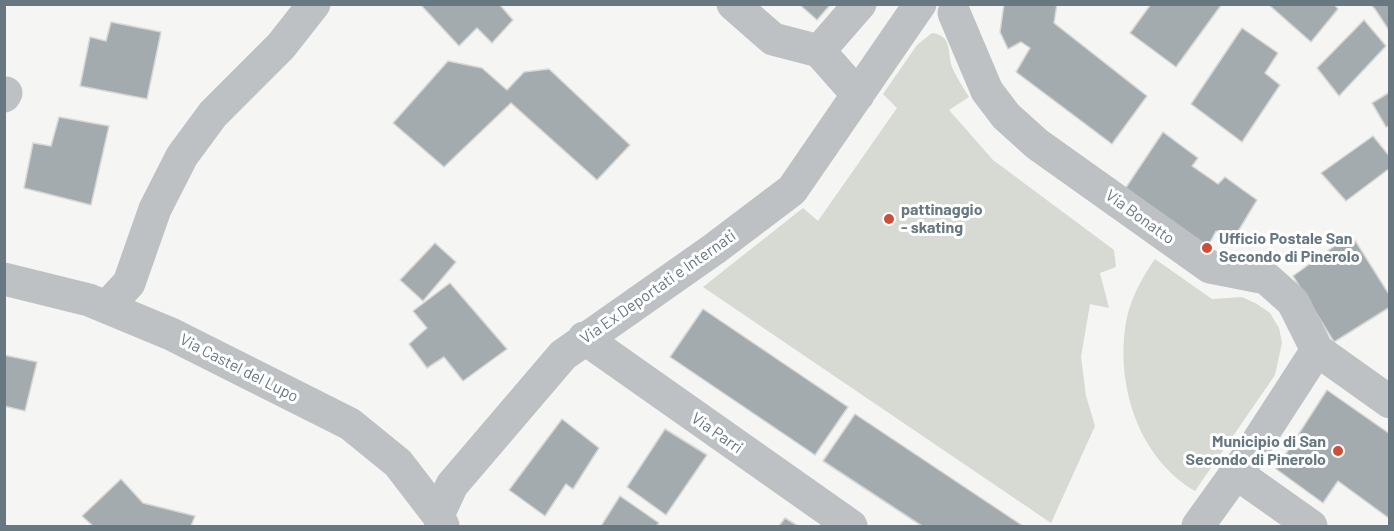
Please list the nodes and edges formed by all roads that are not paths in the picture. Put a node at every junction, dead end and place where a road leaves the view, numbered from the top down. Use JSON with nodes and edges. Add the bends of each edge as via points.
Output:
{"nodes":[{"id":1,"x":314,"y":4,"type":"edge"},
{"id":2,"x":733,"y":4,"type":"edge"},
{"id":3,"x":860,"y":4,"type":"edge"},
{"id":4,"x":950,"y":7,"type":"edge"},
{"id":5,"x":819,"y":51,"type":"junction"},
{"id":6,"x":858,"y":95,"type":"junction"},
{"id":7,"x":4,"y":279,"type":"edge"},
{"id":8,"x":107,"y":307,"type":"junction"},
{"id":9,"x":584,"y":338,"type":"junction"},
{"id":10,"x":1317,"y":350,"type":"junction"},
{"id":11,"x":1389,"y":402,"type":"edge"},
{"id":12,"x":1236,"y":473,"type":"junction"},
{"id":13,"x":441,"y":520,"type":"edge"},
{"id":14,"x":851,"y":526,"type":"edge"},
{"id":15,"x":1198,"y":526,"type":"edge"},
{"id":16,"x":1311,"y":526,"type":"edge"}],
"edges":[{"from":1,"to":8,"type":"street","via":[[280,46],[213,114],[182,156],[155,209],[129,283]]},
{"from":2,"to":5,"type":"street","via":[[772,39]]},
{"from":3,"to":5,"type":"street"},
{"from":4,"to":6,"type":"street","name":"Via Ex Deportati e Internati","via":[[879,63]]},
{"from":4,"to":10,"type":"street","name":"Via Bonatto","via":[[987,92],[1006,116],[1037,144],[1210,267],[1266,278],[1293,302]]},
{"from":5,"to":6,"type":"street"},
{"from":6,"to":9,"type":"street","name":"Via Ex Deportati e Internati","via":[[792,190]]},
{"from":7,"to":8,"type":"street","name":"Via Castel del Lupo"},
{"from":8,"to":13,"type":"street","name":"Via Castel del Lupo","via":[[171,334],[350,424],[398,463]]},
{"from":9,"to":13,"type":"street","name":"Via Ex Deportati e Internati","via":[[563,355],[452,485]]},
{"from":9,"to":14,"type":"street","name":"Via Parri"},
{"from":10,"to":11,"type":"street","name":"Via Bonatto"},
{"from":10,"to":12,"type":"street"},
{"from":12,"to":15,"type":"street"},
{"from":12,"to":16,"type":"street"}]}
